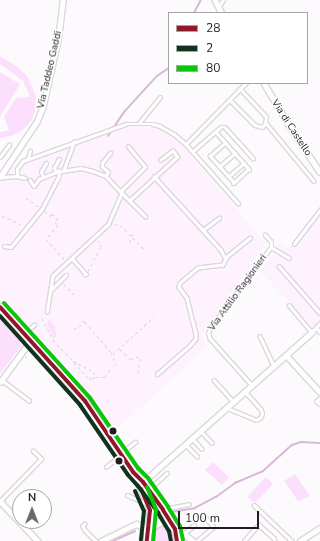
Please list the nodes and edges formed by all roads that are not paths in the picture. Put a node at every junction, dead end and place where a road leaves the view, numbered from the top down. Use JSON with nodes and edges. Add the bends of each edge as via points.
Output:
{"nodes":[{"id":1,"x":63,"y":0,"type":"edge"},
{"id":2,"x":215,"y":0,"type":"edge"},
{"id":3,"x":223,"y":0,"type":"edge"},
{"id":4,"x":218,"y":6,"type":"junction"},
{"id":5,"x":221,"y":12,"type":"edge"},
{"id":6,"x":245,"y":84,"type":"edge"},
{"id":7,"x":265,"y":84,"type":"edge"},
{"id":8,"x":240,"y":89,"type":"junction"},
{"id":9,"x":160,"y":97,"type":"dead end"},
{"id":10,"x":230,"y":100,"type":"junction"},
{"id":11,"x":139,"y":123,"type":"junction"},
{"id":12,"x":266,"y":123,"type":"junction"},
{"id":13,"x":216,"y":132,"type":"junction"},
{"id":14,"x":74,"y":142,"type":"junction"},
{"id":15,"x":225,"y":142,"type":"junction"},
{"id":16,"x":186,"y":144,"type":"junction"},
{"id":17,"x":9,"y":145,"type":"dead end"},
{"id":18,"x":128,"y":147,"type":"dead end"},
{"id":19,"x":30,"y":151,"type":"dead end"},
{"id":20,"x":192,"y":152,"type":"junction"},
{"id":21,"x":110,"y":153,"type":"dead end"},
{"id":22,"x":235,"y":153,"type":"junction"},
{"id":23,"x":0,"y":157,"type":"edge"},
{"id":24,"x":253,"y":158,"type":"dead end"},
{"id":25,"x":28,"y":159,"type":"junction"},
{"id":26,"x":59,"y":159,"type":"dead end"},
{"id":27,"x":161,"y":160,"type":"dead end"},
{"id":28,"x":46,"y":163,"type":"dead end"},
{"id":29,"x":244,"y":163,"type":"junction"},
{"id":30,"x":219,"y":167,"type":"junction"},
{"id":31,"x":64,"y":170,"type":"junction"},
{"id":32,"x":320,"y":171,"type":"edge"},
{"id":33,"x":57,"y":172,"type":"junction"},
{"id":34,"x":0,"y":176,"type":"edge"},
{"id":35,"x":17,"y":176,"type":"junction"},
{"id":36,"x":106,"y":176,"type":"junction"},
{"id":37,"x":154,"y":176,"type":"junction"},
{"id":38,"x":43,"y":177,"type":"junction"},
{"id":39,"x":228,"y":177,"type":"junction"},
{"id":40,"x":25,"y":178,"type":"dead end"},
{"id":41,"x":30,"y":180,"type":"dead end"},
{"id":42,"x":314,"y":181,"type":"dead end"},
{"id":43,"x":122,"y":192,"type":"junction"},
{"id":44,"x":130,"y":200,"type":"junction"},
{"id":45,"x":238,"y":203,"type":"dead end"},
{"id":46,"x":320,"y":210,"type":"edge"},
{"id":47,"x":145,"y":216,"type":"dead end"},
{"id":48,"x":219,"y":218,"type":"dead end"},
{"id":49,"x":203,"y":230,"type":"junction"},
{"id":50,"x":265,"y":235,"type":"dead end"},
{"id":51,"x":250,"y":238,"type":"dead end"},
{"id":52,"x":294,"y":244,"type":"dead end"},
{"id":53,"x":4,"y":246,"type":"dead end"},
{"id":54,"x":271,"y":247,"type":"junction"},
{"id":55,"x":72,"y":258,"type":"junction"},
{"id":56,"x":225,"y":258,"type":"junction"},
{"id":57,"x":289,"y":258,"type":"dead end"},
{"id":58,"x":279,"y":266,"type":"dead end"},
{"id":59,"x":66,"y":275,"type":"dead end"},
{"id":60,"x":85,"y":275,"type":"road end"},
{"id":61,"x":51,"y":290,"type":"junction"},
{"id":62,"x":289,"y":305,"type":"dead end"},
{"id":63,"x":0,"y":307,"type":"edge"},
{"id":64,"x":47,"y":312,"type":"dead end"},
{"id":65,"x":320,"y":313,"type":"edge"},
{"id":66,"x":320,"y":323,"type":"edge"},
{"id":67,"x":34,"y":325,"type":"dead end"},
{"id":68,"x":316,"y":328,"type":"junction"},
{"id":69,"x":312,"y":332,"type":"junction"},
{"id":70,"x":320,"y":332,"type":"edge"},
{"id":71,"x":24,"y":333,"type":"junction"},
{"id":72,"x":260,"y":336,"type":"dead end"},
{"id":73,"x":31,"y":340,"type":"junction"},
{"id":74,"x":286,"y":355,"type":"junction"},
{"id":75,"x":274,"y":366,"type":"junction"},
{"id":76,"x":158,"y":374,"type":"dead end"},
{"id":77,"x":214,"y":380,"type":"dead end"},
{"id":78,"x":1,"y":381,"type":"edge"},
{"id":79,"x":252,"y":386,"type":"junction"},
{"id":80,"x":245,"y":392,"type":"junction"},
{"id":81,"x":320,"y":392,"type":"edge"},
{"id":82,"x":320,"y":399,"type":"edge"},
{"id":83,"x":29,"y":400,"type":"dead end"},
{"id":84,"x":234,"y":402,"type":"junction"},
{"id":85,"x":320,"y":404,"type":"edge"},
{"id":86,"x":227,"y":408,"type":"junction"},
{"id":87,"x":201,"y":431,"type":"junction"},
{"id":88,"x":193,"y":438,"type":"junction"},
{"id":89,"x":135,"y":442,"type":"dead end"},
{"id":90,"x":212,"y":443,"type":"dead end"},
{"id":91,"x":186,"y":444,"type":"junction"},
{"id":92,"x":202,"y":449,"type":"dead end"},
{"id":93,"x":33,"y":451,"type":"dead end"},
{"id":94,"x":121,"y":454,"type":"junction"},
{"id":95,"x":197,"y":456,"type":"dead end"},
{"id":96,"x":106,"y":467,"type":"dead end"},
{"id":97,"x":134,"y":473,"type":"junction"},
{"id":98,"x":167,"y":473,"type":"dead end"},
{"id":99,"x":143,"y":482,"type":"junction"},
{"id":100,"x":150,"y":491,"type":"junction"},
{"id":101,"x":127,"y":495,"type":"dead end"},
{"id":102,"x":0,"y":501,"type":"edge"},
{"id":103,"x":148,"y":504,"type":"junction"},
{"id":104,"x":189,"y":504,"type":"dead end"},
{"id":105,"x":254,"y":505,"type":"dead end"},
{"id":106,"x":162,"y":509,"type":"junction"},
{"id":107,"x":204,"y":516,"type":"dead end"},
{"id":108,"x":85,"y":524,"type":"dead end"},
{"id":109,"x":172,"y":525,"type":"junction"},
{"id":110,"x":194,"y":525,"type":"dead end"},
{"id":111,"x":320,"y":528,"type":"edge"},
{"id":112,"x":186,"y":534,"type":"junction"},
{"id":113,"x":146,"y":537,"type":"edge"},
{"id":114,"x":38,"y":541,"type":"edge"},
{"id":115,"x":96,"y":541,"type":"edge"},
{"id":116,"x":101,"y":541,"type":"edge"},
{"id":117,"x":177,"y":541,"type":"edge"},
{"id":118,"x":193,"y":541,"type":"edge"},
{"id":119,"x":197,"y":541,"type":"edge"},
{"id":120,"x":244,"y":541,"type":"edge"},
{"id":121,"x":275,"y":541,"type":"edge"},
{"id":122,"x":292,"y":541,"type":"edge"},
{"id":123,"x":300,"y":541,"type":"edge"}],
"edges":[{"from":1,"to":34,"type":"street","name":"Via Taddeo Gaddi","via":[[58,39],[38,120]]},
{"from":2,"to":4,"type":"street"},
{"from":3,"to":4,"type":"lane"},
{"from":4,"to":5,"type":"street"},
{"from":6,"to":8,"type":"lane"},
{"from":7,"to":32,"type":"street","name":"Via di Castello"},
{"from":8,"to":10,"type":"lane"},
{"from":8,"to":12,"type":"lane","via":[[266,117]]},
{"from":9,"to":11,"type":"lane"},
{"from":10,"to":12,"type":"lane","via":[[257,126]]},
{"from":10,"to":16,"type":"lane"},
{"from":11,"to":14,"type":"lane","via":[[118,126]]},
{"from":11,"to":16,"type":"lane","via":[[166,128]]},
{"from":12,"to":42,"type":"lane"},
{"from":13,"to":15,"type":"lane"},
{"from":13,"to":20,"type":"lane"},
{"from":13,"to":24,"type":"lane","via":[[225,127]]},
{"from":14,"to":25,"type":"lane"},
{"from":14,"to":31,"type":"lane"},
{"from":15,"to":22,"type":"lane"},
{"from":15,"to":30,"type":"lane","via":[[210,156]]},
{"from":16,"to":20,"type":"lane"},
{"from":17,"to":23,"type":"lane"},
{"from":18,"to":43,"type":"lane","via":[[145,166]]},
{"from":19,"to":25,"type":"lane"},
{"from":20,"to":45,"type":"lane"},
{"from":21,"to":36,"type":"lane","via":[[102,163],[102,167],[108,172]]},
{"from":22,"to":29,"type":"lane"},
{"from":22,"to":30,"type":"lane"},
{"from":25,"to":35,"type":"lane","via":[[20,163]]},
{"from":26,"to":33,"type":"lane","via":[[54,168]]},
{"from":27,"to":37,"type":"lane","via":[[173,152],[177,156]]},
{"from":28,"to":38,"type":"lane","via":[[41,172]]},
{"from":29,"to":39,"type":"lane"},
{"from":29,"to":39,"type":"lane","via":[[249,169],[234,183]]},
{"from":30,"to":39,"type":"lane"},
{"from":31,"to":33,"type":"lane"},
{"from":31,"to":36,"type":"lane","via":[[88,170]]},
{"from":33,"to":38,"type":"lane"},
{"from":33,"to":53,"type":"lane","via":[[59,176],[42,209],[11,247]]},
{"from":34,"to":35,"type":"lane"},
{"from":35,"to":40,"type":"lane"},
{"from":36,"to":43,"type":"lane"},
{"from":37,"to":44,"type":"lane"},
{"from":37,"to":49,"type":"lane"},
{"from":38,"to":41,"type":"lane","via":[[39,178],[34,186]]},
{"from":43,"to":44,"type":"lane"},
{"from":43,"to":55,"type":"lane","via":[[109,224]]},
{"from":44,"to":47,"type":"lane"},
{"from":46,"to":52,"type":"lane"},
{"from":48,"to":49,"type":"lane"},
{"from":49,"to":56,"type":"lane"},
{"from":50,"to":54,"type":"lane","name":"Via Attilio Ragionieri","via":[[271,242]]},
{"from":51,"to":56,"type":"lane"},
{"from":54,"to":57,"type":"lane"},
{"from":54,"to":79,"type":"lane","name":"Via Attilio Ragionieri","via":[[208,333],[209,339]]},
{"from":55,"to":60,"type":"lane"},
{"from":55,"to":61,"type":"lane","via":[[53,276]]},
{"from":56,"to":76,"type":"lane","via":[[223,265],[198,268],[180,283],[179,287],[187,298],[196,339]]},
{"from":58,"to":65,"type":"lane"},
{"from":59,"to":61,"type":"lane"},
{"from":61,"to":64,"type":"lane"},
{"from":62,"to":69,"type":"lane"},
{"from":63,"to":71,"type":"main road"},
{"from":66,"to":68,"type":"lane"},
{"from":67,"to":71,"type":"lane"},
{"from":68,"to":69,"type":"lane"},
{"from":68,"to":70,"type":"lane"},
{"from":69,"to":74,"type":"street"},
{"from":71,"to":73,"type":"main road"},
{"from":72,"to":75,"type":"lane"},
{"from":73,"to":78,"type":"street"},
{"from":73,"to":94,"type":"main road","via":[[79,394]]},
{"from":74,"to":75,"type":"street"},
{"from":74,"to":81,"type":"street"},
{"from":75,"to":79,"type":"street"},
{"from":77,"to":84,"type":"lane"},
{"from":78,"to":83,"type":"lane"},
{"from":79,"to":80,"type":"street"},
{"from":80,"to":84,"type":"street"},
{"from":80,"to":86,"type":"lane","via":[[261,410],[260,418],[256,420]]},
{"from":82,"to":85,"type":"lane"},
{"from":84,"to":86,"type":"street"},
{"from":86,"to":87,"type":"street"},
{"from":87,"to":88,"type":"street"},
{"from":87,"to":90,"type":"lane"},
{"from":88,"to":91,"type":"street"},
{"from":88,"to":92,"type":"lane"},
{"from":89,"to":94,"type":"lane"},
{"from":91,"to":95,"type":"lane"},
{"from":91,"to":99,"type":"street"},
{"from":93,"to":102,"type":"lane","via":[[41,459]]},
{"from":94,"to":96,"type":"lane"},
{"from":94,"to":97,"type":"main road"},
{"from":97,"to":99,"type":"main road"},
{"from":97,"to":103,"type":"main road"},
{"from":98,"to":100,"type":"lane"},
{"from":99,"to":100,"type":"main road"},
{"from":100,"to":106,"type":"main road"},
{"from":101,"to":103,"type":"lane"},
{"from":102,"to":114,"type":"street"},
{"from":103,"to":113,"type":"main road","via":[[151,515]]},
{"from":104,"to":106,"type":"lane"},
{"from":105,"to":122,"type":"lane"},
{"from":106,"to":109,"type":"main road"},
{"from":107,"to":119,"type":"lane","via":[[213,527]]},
{"from":108,"to":115,"type":"lane","via":[[84,530]]},
{"from":109,"to":112,"type":"street"},
{"from":109,"to":113,"type":"main road","via":[[166,522],[151,525]]},
{"from":109,"to":117,"type":"main road","via":[[177,534]]},
{"from":110,"to":112,"type":"lane"},
{"from":111,"to":123,"type":"street"},
{"from":112,"to":118,"type":"street"},
{"from":113,"to":116,"type":"street","via":[[145,528],[136,524]]},
{"from":120,"to":121,"type":"lane","via":[[259,525]]}]}
